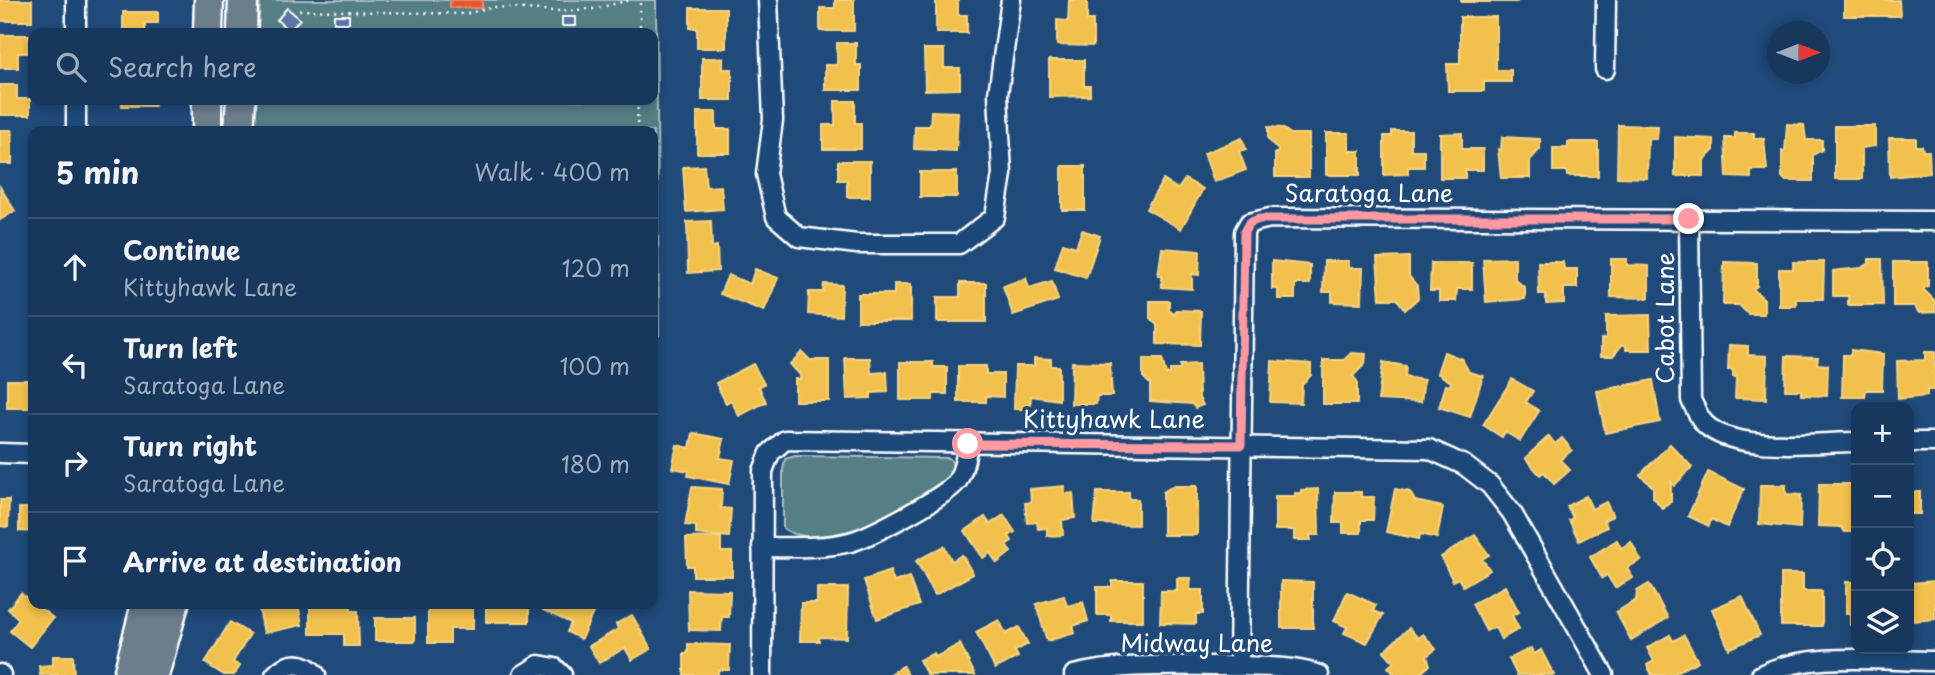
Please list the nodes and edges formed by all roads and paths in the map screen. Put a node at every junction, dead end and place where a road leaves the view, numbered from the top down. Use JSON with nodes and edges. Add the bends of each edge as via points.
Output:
{"nodes":[{"id":1,"x":76,"y":0,"type":"edge"},
{"id":2,"x":209,"y":0,"type":"edge"},
{"id":3,"x":243,"y":0,"type":"edge"},
{"id":4,"x":630,"y":0,"type":"edge"},
{"id":5,"x":640,"y":0,"type":"edge"},
{"id":6,"x":768,"y":0,"type":"edge"},
{"id":7,"x":1011,"y":0,"type":"edge"},
{"id":8,"x":1606,"y":0,"type":"edge"},
{"id":9,"x":295,"y":16,"type":"dead end"},
{"id":10,"x":76,"y":28,"type":"edge"},
{"id":11,"x":208,"y":28,"type":"edge"},
{"id":12,"x":242,"y":28,"type":"edge"},
{"id":13,"x":640,"y":28,"type":"edge"},
{"id":14,"x":1605,"y":69,"type":"dead end"},
{"id":15,"x":76,"y":105,"type":"edge"},
{"id":16,"x":207,"y":105,"type":"edge"},
{"id":17,"x":241,"y":105,"type":"edge"},
{"id":18,"x":638,"y":105,"type":"edge"},
{"id":19,"x":76,"y":126,"type":"edge"},
{"id":20,"x":207,"y":126,"type":"edge"},
{"id":21,"x":239,"y":126,"type":"edge"},
{"id":22,"x":637,"y":126,"type":"edge"},
{"id":23,"x":1689,"y":219,"type":"junction"},
{"id":24,"x":1935,"y":221,"type":"edge"},
{"id":25,"x":1851,"y":442,"type":"edge"},
{"id":26,"x":1914,"y":442,"type":"edge"},
{"id":27,"x":1935,"y":442,"type":"edge"},
{"id":28,"x":968,"y":444,"type":"junction"},
{"id":29,"x":1241,"y":445,"type":"junction"},
{"id":30,"x":0,"y":453,"type":"edge"},
{"id":31,"x":28,"y":454,"type":"edge"},
{"id":32,"x":762,"y":547,"type":"junction"},
{"id":33,"x":145,"y":609,"type":"edge"},
{"id":34,"x":173,"y":609,"type":"edge"},
{"id":35,"x":1935,"y":662,"type":"edge"},
{"id":36,"x":1239,"y":666,"type":"junction"},
{"id":37,"x":128,"y":675,"type":"edge"},
{"id":38,"x":153,"y":675,"type":"edge"},
{"id":39,"x":275,"y":675,"type":"edge"},
{"id":40,"x":316,"y":675,"type":"edge"},
{"id":41,"x":523,"y":675,"type":"edge"},
{"id":42,"x":562,"y":675,"type":"edge"},
{"id":43,"x":762,"y":675,"type":"edge"},
{"id":44,"x":1074,"y":675,"type":"edge"},
{"id":45,"x":1319,"y":675,"type":"edge"},
{"id":46,"x":1604,"y":675,"type":"edge"},
{"id":47,"x":1761,"y":675,"type":"edge"}],
"edges":[{"from":1,"to":10,"type":"street"},
{"from":2,"to":11,"type":"main road"},
{"from":3,"to":12,"type":"main road"},
{"from":4,"to":9,"type":"path","via":[[594,9],[556,11],[300,10]]},
{"from":5,"to":13,"type":"path"},
{"from":6,"to":7,"type":"street","via":[[773,120],[766,174],[776,217],[799,237],[858,244],[959,244],[995,217],[1002,174],[999,94]]},
{"from":8,"to":14,"type":"street"},
{"from":15,"to":19,"type":"street"},
{"from":16,"to":20,"type":"main road"},
{"from":17,"to":21,"type":"main road"},
{"from":18,"to":22,"type":"path"},
{"from":23,"to":24,"type":"street","name":"Saratoga Lane"},
{"from":23,"to":25,"type":"street","name":"Cabot Lane","via":[[1691,400],[1704,424],[1724,437],[1747,442]]},
{"from":23,"to":29,"type":"street","name":"Saratoga Lane","via":[[1259,219],[1249,223],[1244,232]]},
{"from":26,"to":27,"type":"street"},
{"from":28,"to":29,"type":"street","name":"Kittyhawk Lane"},
{"from":28,"to":32,"type":"street","via":[[963,469],[945,494],[875,530],[851,542]]},
{"from":28,"to":32,"type":"street","name":"Kittyhawk Lane","via":[[785,440],[770,453],[763,471]]},
{"from":29,"to":36,"type":"street","name":"Saratoga Lane"},
{"from":29,"to":46,"type":"street","name":"Kittyhawk Lane","via":[[1429,449],[1464,465],[1490,485],[1512,513]]},
{"from":30,"to":31,"type":"street"},
{"from":32,"to":43,"type":"street"},
{"from":33,"to":37,"type":"main road"},
{"from":34,"to":38,"type":"main road"},
{"from":35,"to":47,"type":"street","via":[[1810,662],[1777,666]]},
{"from":36,"to":44,"type":"street","name":"Midway Lane","via":[[1146,665]]},
{"from":36,"to":45,"type":"street","name":"Midway Lane"},
{"from":39,"to":40,"type":"street","via":[[295,664]]},
{"from":41,"to":42,"type":"street","via":[[540,665]]}]}
